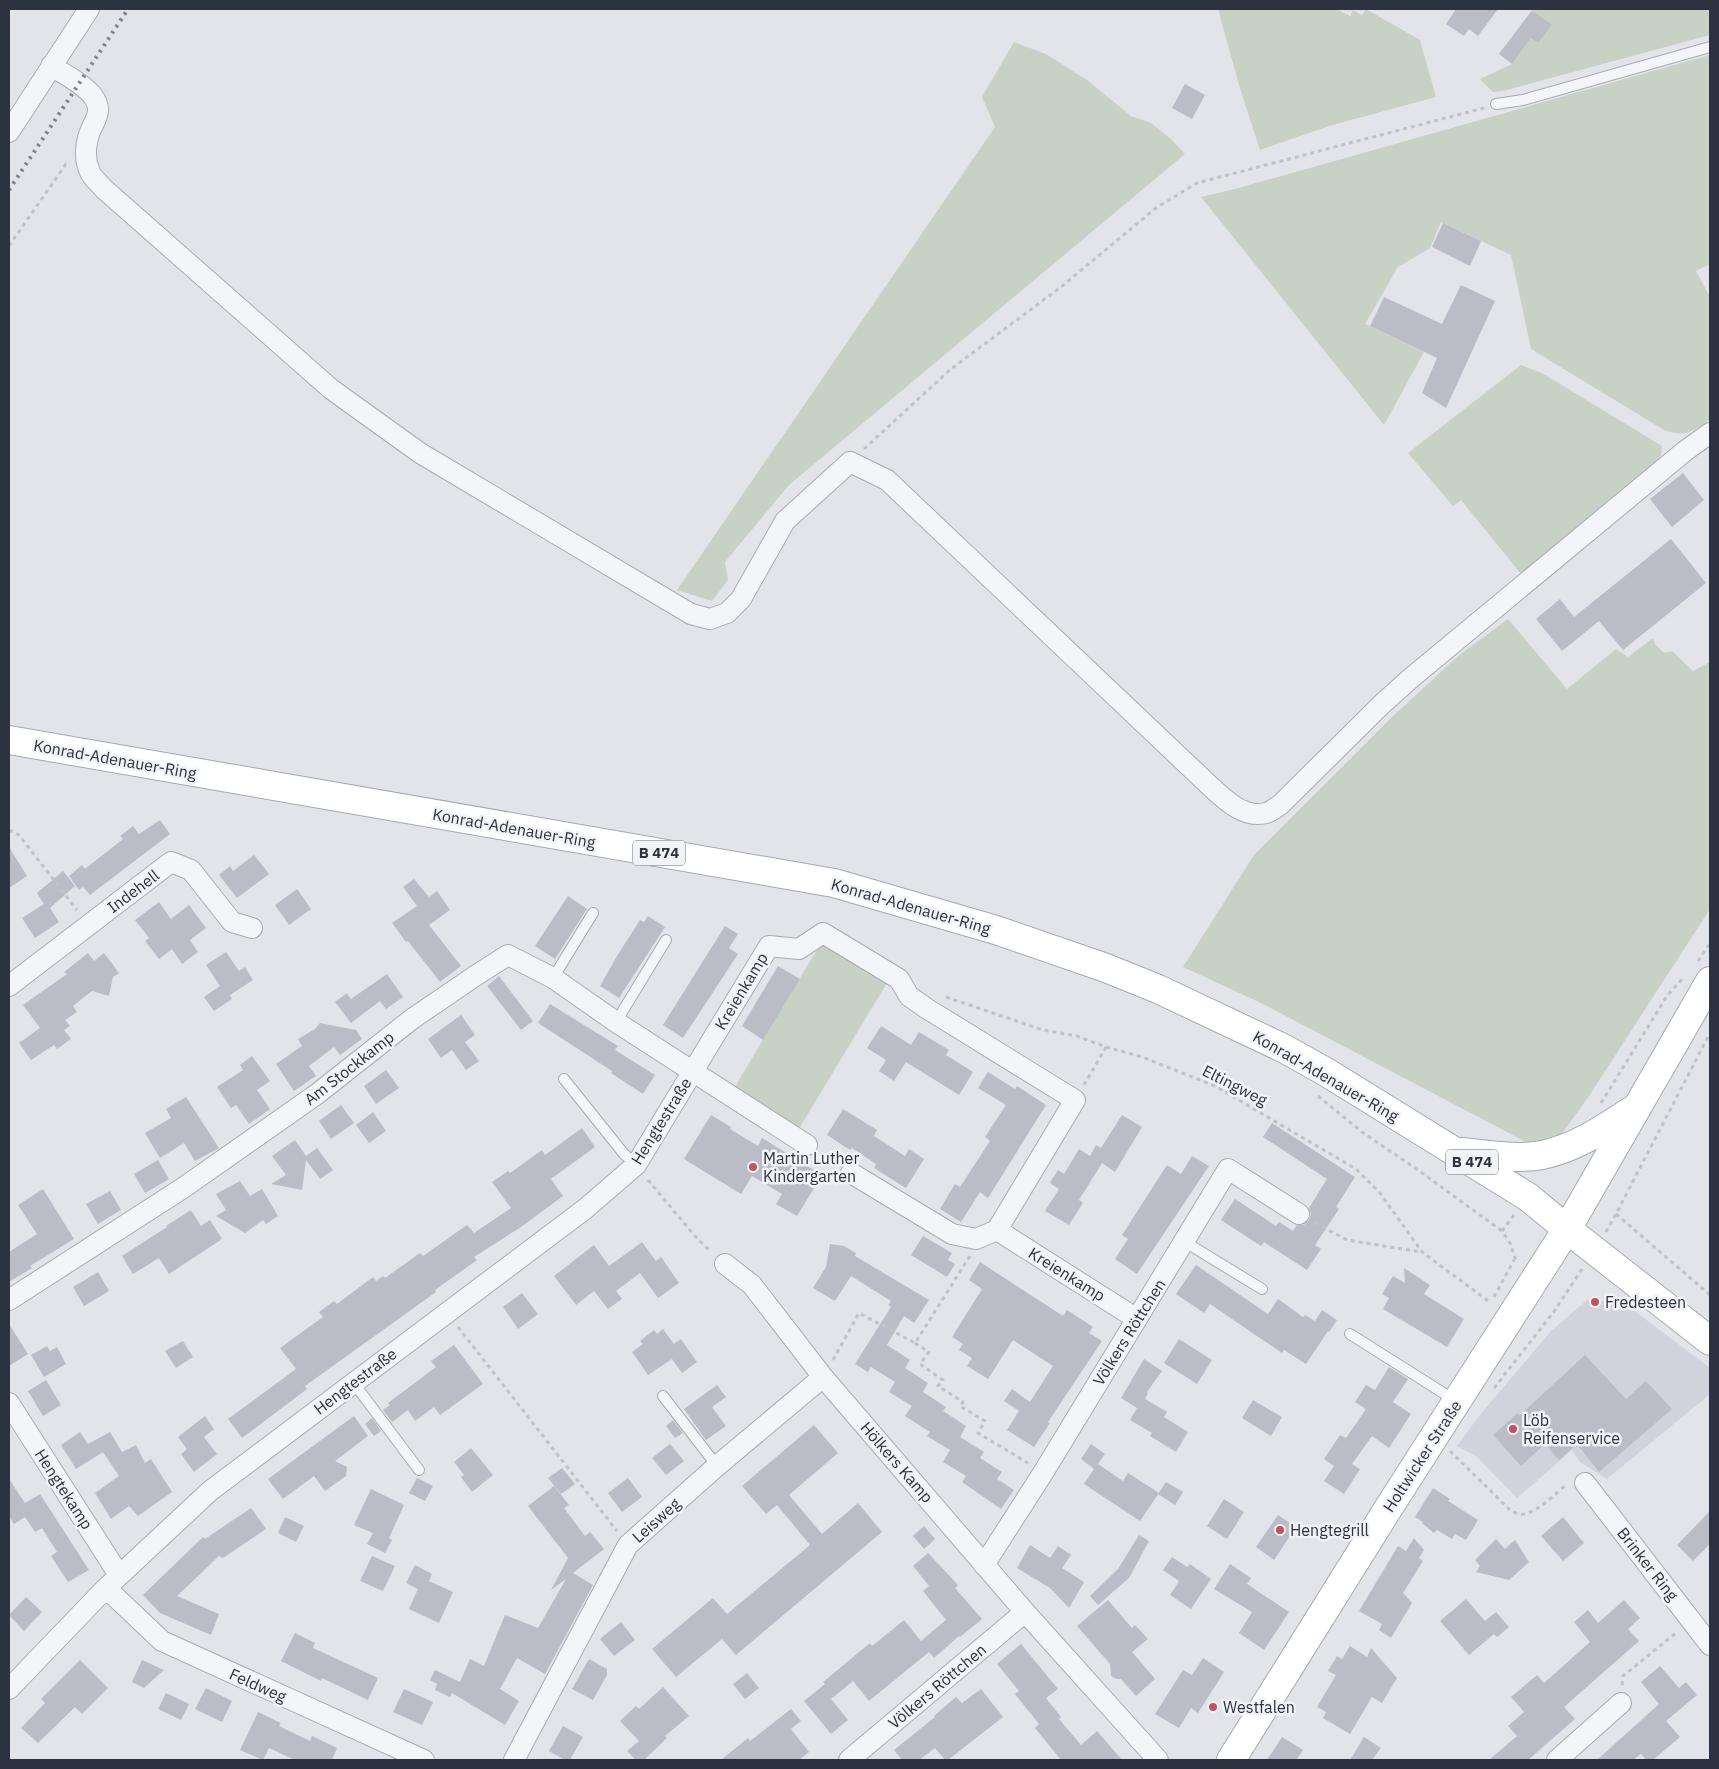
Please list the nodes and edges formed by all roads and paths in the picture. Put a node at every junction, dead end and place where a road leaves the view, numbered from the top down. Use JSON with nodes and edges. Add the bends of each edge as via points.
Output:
{"nodes":[{"id":1,"x":89,"y":9,"type":"edge"},
{"id":2,"x":1710,"y":47,"type":"edge"},
{"id":3,"x":51,"y":66,"type":"junction"},
{"id":4,"x":1496,"y":104,"type":"joint"},
{"id":5,"x":9,"y":132,"type":"edge"},
{"id":6,"x":86,"y":156,"type":"junction"},
{"id":7,"x":9,"y":246,"type":"edge"},
{"id":8,"x":1710,"y":433,"type":"edge"},
{"id":9,"x":850,"y":462,"type":"junction"},
{"id":10,"x":9,"y":740,"type":"edge"},
{"id":11,"x":9,"y":830,"type":"edge"},
{"id":12,"x":593,"y":912,"type":"dead end"},
{"id":13,"x":88,"y":925,"type":"junction"},
{"id":14,"x":252,"y":928,"type":"dead end"},
{"id":15,"x":666,"y":940,"type":"dead end"},
{"id":16,"x":1710,"y":942,"type":"edge"},
{"id":17,"x":1696,"y":974,"type":"edge"},
{"id":18,"x":553,"y":978,"type":"junction"},
{"id":19,"x":9,"y":986,"type":"edge"},
{"id":20,"x":941,"y":995,"type":"dead end"},
{"id":21,"x":616,"y":1022,"type":"junction"},
{"id":22,"x":1710,"y":1033,"type":"edge"},
{"id":23,"x":1106,"y":1047,"type":"junction"},
{"id":24,"x":693,"y":1070,"type":"junction"},
{"id":25,"x":564,"y":1079,"type":"dead end"},
{"id":26,"x":1075,"y":1100,"type":"junction"},
{"id":27,"x":1637,"y":1107,"type":"junction"},
{"id":28,"x":1596,"y":1111,"type":"dead end"},
{"id":29,"x":808,"y":1145,"type":"joint"},
{"id":30,"x":1455,"y":1152,"type":"junction"},
{"id":31,"x":636,"y":1166,"type":"junction"},
{"id":32,"x":851,"y":1173,"type":"joint"},
{"id":33,"x":1299,"y":1214,"type":"joint"},
{"id":34,"x":1567,"y":1229,"type":"junction"},
{"id":35,"x":997,"y":1230,"type":"junction"},
{"id":36,"x":976,"y":1239,"type":"junction"},
{"id":37,"x":1185,"y":1242,"type":"junction"},
{"id":38,"x":1422,"y":1252,"type":"junction"},
{"id":39,"x":725,"y":1264,"type":"joint"},
{"id":40,"x":1262,"y":1289,"type":"dead end"},
{"id":41,"x":1710,"y":1295,"type":"edge"},
{"id":42,"x":9,"y":1300,"type":"edge"},
{"id":43,"x":1491,"y":1303,"type":"dead end"},
{"id":44,"x":447,"y":1314,"type":"junction"},
{"id":45,"x":1137,"y":1319,"type":"junction"},
{"id":46,"x":1350,"y":1334,"type":"dead end"},
{"id":47,"x":1710,"y":1341,"type":"edge"},
{"id":48,"x":915,"y":1344,"type":"junction"},
{"id":49,"x":823,"y":1377,"type":"junction"},
{"id":50,"x":353,"y":1382,"type":"junction"},
{"id":51,"x":663,"y":1396,"type":"dead end"},
{"id":52,"x":1456,"y":1402,"type":"junction"},
{"id":53,"x":9,"y":1403,"type":"edge"},
{"id":54,"x":1448,"y":1449,"type":"dead end"},
{"id":55,"x":716,"y":1466,"type":"junction"},
{"id":56,"x":419,"y":1470,"type":"dead end"},
{"id":57,"x":1043,"y":1473,"type":"junction"},
{"id":58,"x":1585,"y":1483,"type":"joint"},
{"id":59,"x":628,"y":1545,"type":"junction"},
{"id":60,"x":984,"y":1565,"type":"junction"},
{"id":61,"x":112,"y":1581,"type":"junction"},
{"id":62,"x":1025,"y":1612,"type":"junction"},
{"id":63,"x":1691,"y":1620,"type":"junction"},
{"id":64,"x":1710,"y":1645,"type":"edge"},
{"id":65,"x":1623,"y":1676,"type":"dead end"},
{"id":66,"x":9,"y":1690,"type":"edge"},
{"id":67,"x":1621,"y":1703,"type":"dead end"},
{"id":68,"x":424,"y":1760,"type":"edge"},
{"id":69,"x":514,"y":1760,"type":"edge"},
{"id":70,"x":849,"y":1760,"type":"edge"},
{"id":71,"x":1158,"y":1760,"type":"edge"},
{"id":72,"x":1231,"y":1760,"type":"edge"},
{"id":73,"x":1557,"y":1760,"type":"edge"}],
"edges":[{"from":1,"to":3,"type":"street"},
{"from":2,"to":4,"type":"lane","via":[[1523,100]]},
{"from":3,"to":5,"type":"street"},
{"from":3,"to":6,"type":"street","via":[[90,93],[96,101],[96,123],[88,136]]},
{"from":4,"to":9,"type":"path","via":[[1198,183],[1156,208],[1061,287],[951,369]]},
{"from":6,"to":7,"type":"path","via":[[66,164]]},
{"from":6,"to":9,"type":"street","via":[[90,173],[104,189],[331,390],[420,453],[691,614],[710,618],[727,613],[741,599],[785,521]]},
{"from":8,"to":9,"type":"street","via":[[1425,665],[1280,805],[1266,813],[1248,814],[1227,801],[887,480]]},
{"from":10,"to":30,"type":"main road","name":"Konrad-Adenauer-Ring","number":"B 474","via":[[834,883],[996,930],[1158,989],[1294,1054]]},
{"from":11,"to":13,"type":"path","via":[[19,835]]},
{"from":12,"to":18,"type":"lane"},
{"from":13,"to":14,"type":"street","name":"Indehell","via":[[170,862],[191,870],[232,922]]},
{"from":13,"to":19,"type":"street","name":"Indehell"},
{"from":15,"to":21,"type":"lane"},
{"from":16,"to":17,"type":"path"},
{"from":17,"to":27,"type":"main road","name":"Holtwicker Straße"},
{"from":17,"to":28,"type":"path","via":[[1667,996]]},
{"from":18,"to":21,"type":"street","name":"Am Stockkamp"},
{"from":18,"to":42,"type":"street","name":"Am Stockkamp","via":[[508,956],[474,976],[183,1188]]},
{"from":20,"to":23,"type":"path","name":"Eltingweg","via":[[1043,1030],[1077,1036]]},
{"from":21,"to":24,"type":"street","name":"Am Stockkamp"},
{"from":22,"to":41,"type":"path","via":[[1616,1214]]},
{"from":23,"to":26,"type":"path"},
{"from":23,"to":38,"type":"path","name":"Eltingweg","via":[[1142,1057],[1215,1086],[1356,1169],[1380,1193]]},
{"from":24,"to":26,"type":"street","name":"Kreienkamp","via":[[769,946],[799,949],[823,933],[899,979],[909,996],[926,1008]]},
{"from":24,"to":29,"type":"street"},
{"from":24,"to":31,"type":"street","name":"Hengtestraße"},
{"from":25,"to":31,"type":"lane"},
{"from":26,"to":35,"type":"street"},
{"from":27,"to":30,"type":"main road","via":[[1584,1139],[1540,1155]]},
{"from":27,"to":34,"type":"main road","name":"Holtwicker Straße"},
{"from":29,"to":32,"type":"path"},
{"from":30,"to":34,"type":"main road","name":"Konrad-Adenauer-Ring","number":"B 474","via":[[1528,1197]]},
{"from":31,"to":39,"type":"path","via":[[694,1235]]},
{"from":31,"to":44,"type":"street","name":"Hengtestraße"},
{"from":32,"to":36,"type":"street","via":[[952,1234]]},
{"from":33,"to":37,"type":"street","name":"Völkers Röttchen","via":[[1228,1169]]},
{"from":33,"to":38,"type":"path","via":[[1347,1240]]},
{"from":34,"to":47,"type":"main road","name":"Konrad-Adenauer-Ring"},
{"from":34,"to":52,"type":"main road","name":"Holtwicker Straße"},
{"from":35,"to":36,"type":"street"},
{"from":35,"to":45,"type":"street","name":"Kreienkamp"},
{"from":36,"to":48,"type":"path","via":[[968,1260]]},
{"from":37,"to":40,"type":"lane"},
{"from":37,"to":45,"type":"street","name":"Völkers Röttchen"},
{"from":38,"to":43,"type":"path","name":"Eltingweg"},
{"from":39,"to":49,"type":"street","name":"Hölkers Kamp","via":[[752,1285]]},
{"from":44,"to":50,"type":"street","name":"Hengtestraße"},
{"from":44,"to":59,"type":"path"},
{"from":45,"to":57,"type":"street","name":"Völkers Röttchen"},
{"from":46,"to":52,"type":"lane"},
{"from":48,"to":49,"type":"path","via":[[859,1313]]},
{"from":48,"to":57,"type":"path","via":[[929,1352],[920,1364],[943,1380],[938,1386],[963,1402],[960,1406],[985,1421],[978,1433]]},
{"from":49,"to":55,"type":"street","name":"Leisweg"},
{"from":49,"to":60,"type":"street","name":"Hölkers Kamp"},
{"from":50,"to":56,"type":"lane"},
{"from":50,"to":61,"type":"street","name":"Hengtestraße","via":[[210,1491]]},
{"from":51,"to":55,"type":"lane"},
{"from":52,"to":72,"type":"main road","name":"Holtwicker Straße"},
{"from":53,"to":61,"type":"street","name":"Hengtekamp"},
{"from":54,"to":58,"type":"path","via":[[1516,1513],[1533,1510],[1571,1481],[1578,1479]]},
{"from":55,"to":59,"type":"street","name":"Leisweg"},
{"from":57,"to":60,"type":"street","name":"Völkers Röttchen"},
{"from":58,"to":63,"type":"street","name":"Brinker Ring"},
{"from":59,"to":69,"type":"street","name":"Leisweg"},
{"from":60,"to":62,"type":"street","name":"Hölkers Kamp"},
{"from":61,"to":66,"type":"street","name":"Hengtestraße"},
{"from":61,"to":68,"type":"street","name":"Feldweg","via":[[162,1641]]},
{"from":62,"to":70,"type":"street","name":"Völkers Röttchen"},
{"from":62,"to":71,"type":"street","name":"Hölkers Kamp"},
{"from":63,"to":64,"type":"street","name":"Brinker Ring"},
{"from":63,"to":65,"type":"path"},
{"from":67,"to":73,"type":"street"}]}
